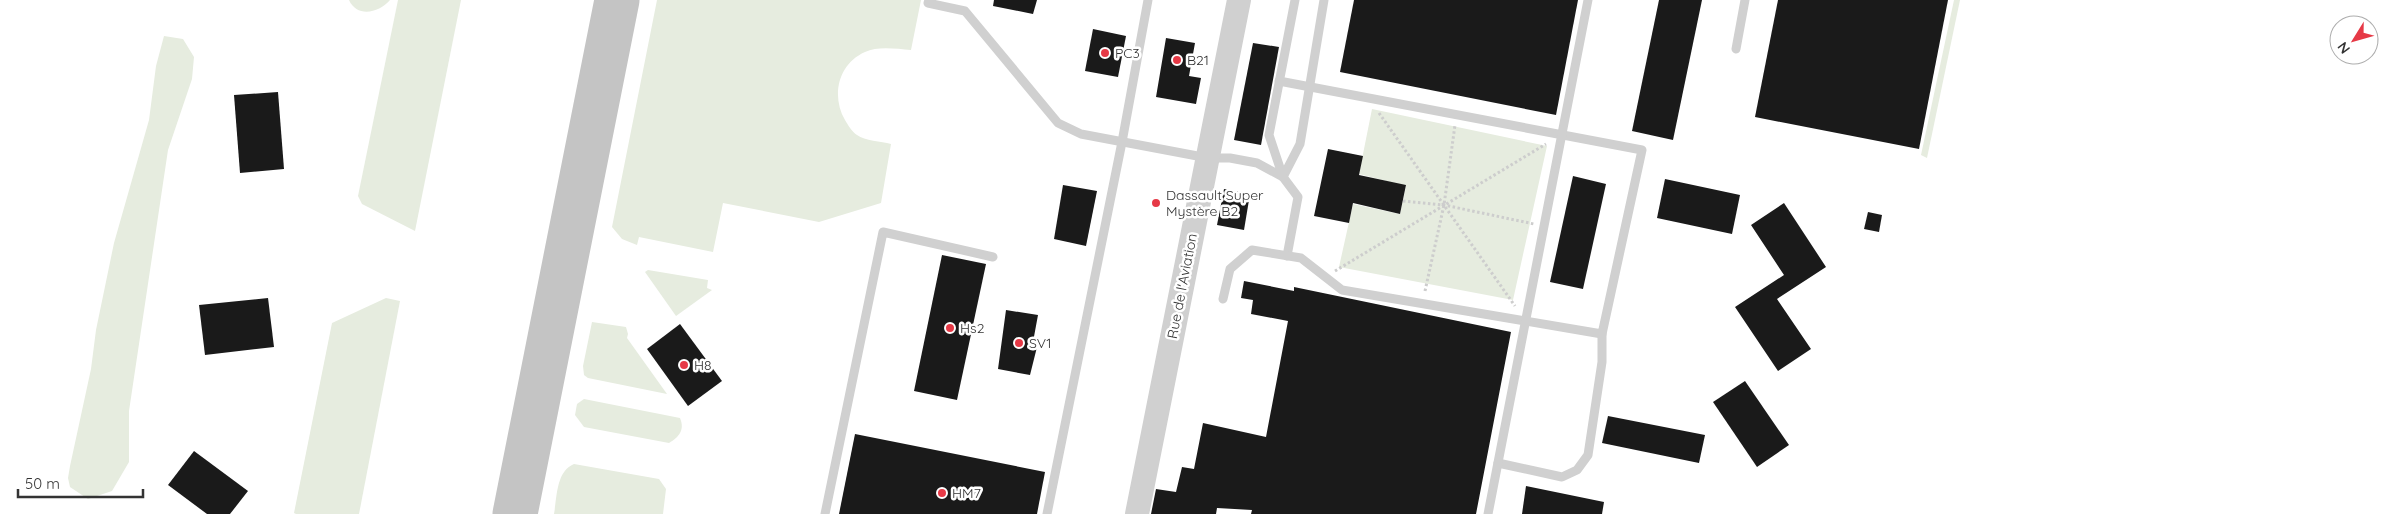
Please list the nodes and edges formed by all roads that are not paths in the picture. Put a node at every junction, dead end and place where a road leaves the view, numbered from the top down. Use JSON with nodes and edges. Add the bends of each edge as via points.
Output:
{"nodes":[{"id":1,"x":929,"y":0,"type":"edge"},
{"id":2,"x":1148,"y":0,"type":"edge"},
{"id":3,"x":1240,"y":0,"type":"edge"},
{"id":4,"x":1295,"y":0,"type":"edge"},
{"id":5,"x":1324,"y":0,"type":"edge"},
{"id":6,"x":1588,"y":0,"type":"edge"},
{"id":7,"x":1746,"y":0,"type":"edge"},
{"id":8,"x":1736,"y":49,"type":"dead end"},
{"id":9,"x":1279,"y":81,"type":"junction"},
{"id":10,"x":1308,"y":87,"type":"junction"},
{"id":11,"x":1562,"y":135,"type":"junction"},
{"id":12,"x":1122,"y":142,"type":"junction"},
{"id":13,"x":1208,"y":158,"type":"junction"},
{"id":14,"x":1283,"y":177,"type":"junction"},
{"id":15,"x":1287,"y":256,"type":"junction"},
{"id":16,"x":993,"y":257,"type":"dead end"},
{"id":17,"x":1223,"y":299,"type":"dead end"},
{"id":18,"x":1526,"y":320,"type":"junction"},
{"id":19,"x":1602,"y":334,"type":"junction"},
{"id":20,"x":1498,"y":463,"type":"junction"},
{"id":21,"x":825,"y":514,"type":"edge"},
{"id":22,"x":1047,"y":514,"type":"edge"},
{"id":23,"x":1137,"y":514,"type":"edge"},
{"id":24,"x":1488,"y":514,"type":"edge"}],
"edges":[{"from":1,"to":12,"type":"lane","via":[[928,3],[965,11],[1058,123],[1081,134]]},
{"from":2,"to":12,"type":"lane"},
{"from":3,"to":13,"type":"street","name":"Rue de l'Aviation"},
{"from":4,"to":9,"type":"lane"},
{"from":5,"to":10,"type":"lane"},
{"from":6,"to":11,"type":"lane"},
{"from":7,"to":8,"type":"lane"},
{"from":9,"to":10,"type":"lane"},
{"from":9,"to":14,"type":"lane","via":[[1269,135]]},
{"from":10,"to":11,"type":"lane"},
{"from":10,"to":14,"type":"lane","via":[[1300,144]]},
{"from":11,"to":18,"type":"lane"},
{"from":11,"to":19,"type":"lane","via":[[1642,150]]},
{"from":12,"to":13,"type":"lane"},
{"from":12,"to":22,"type":"lane"},
{"from":13,"to":14,"type":"lane","via":[[1257,163]]},
{"from":13,"to":23,"type":"street","name":"Rue de l'Aviation"},
{"from":14,"to":15,"type":"lane","via":[[1298,197]]},
{"from":15,"to":17,"type":"lane","via":[[1252,250],[1230,269]]},
{"from":15,"to":18,"type":"lane","via":[[1301,258],[1342,290]]},
{"from":16,"to":21,"type":"lane","via":[[883,232]]},
{"from":18,"to":19,"type":"lane"},
{"from":18,"to":20,"type":"lane"},
{"from":19,"to":20,"type":"lane","via":[[1602,362],[1588,455],[1577,470],[1562,477]]},
{"from":20,"to":24,"type":"lane"}]}
